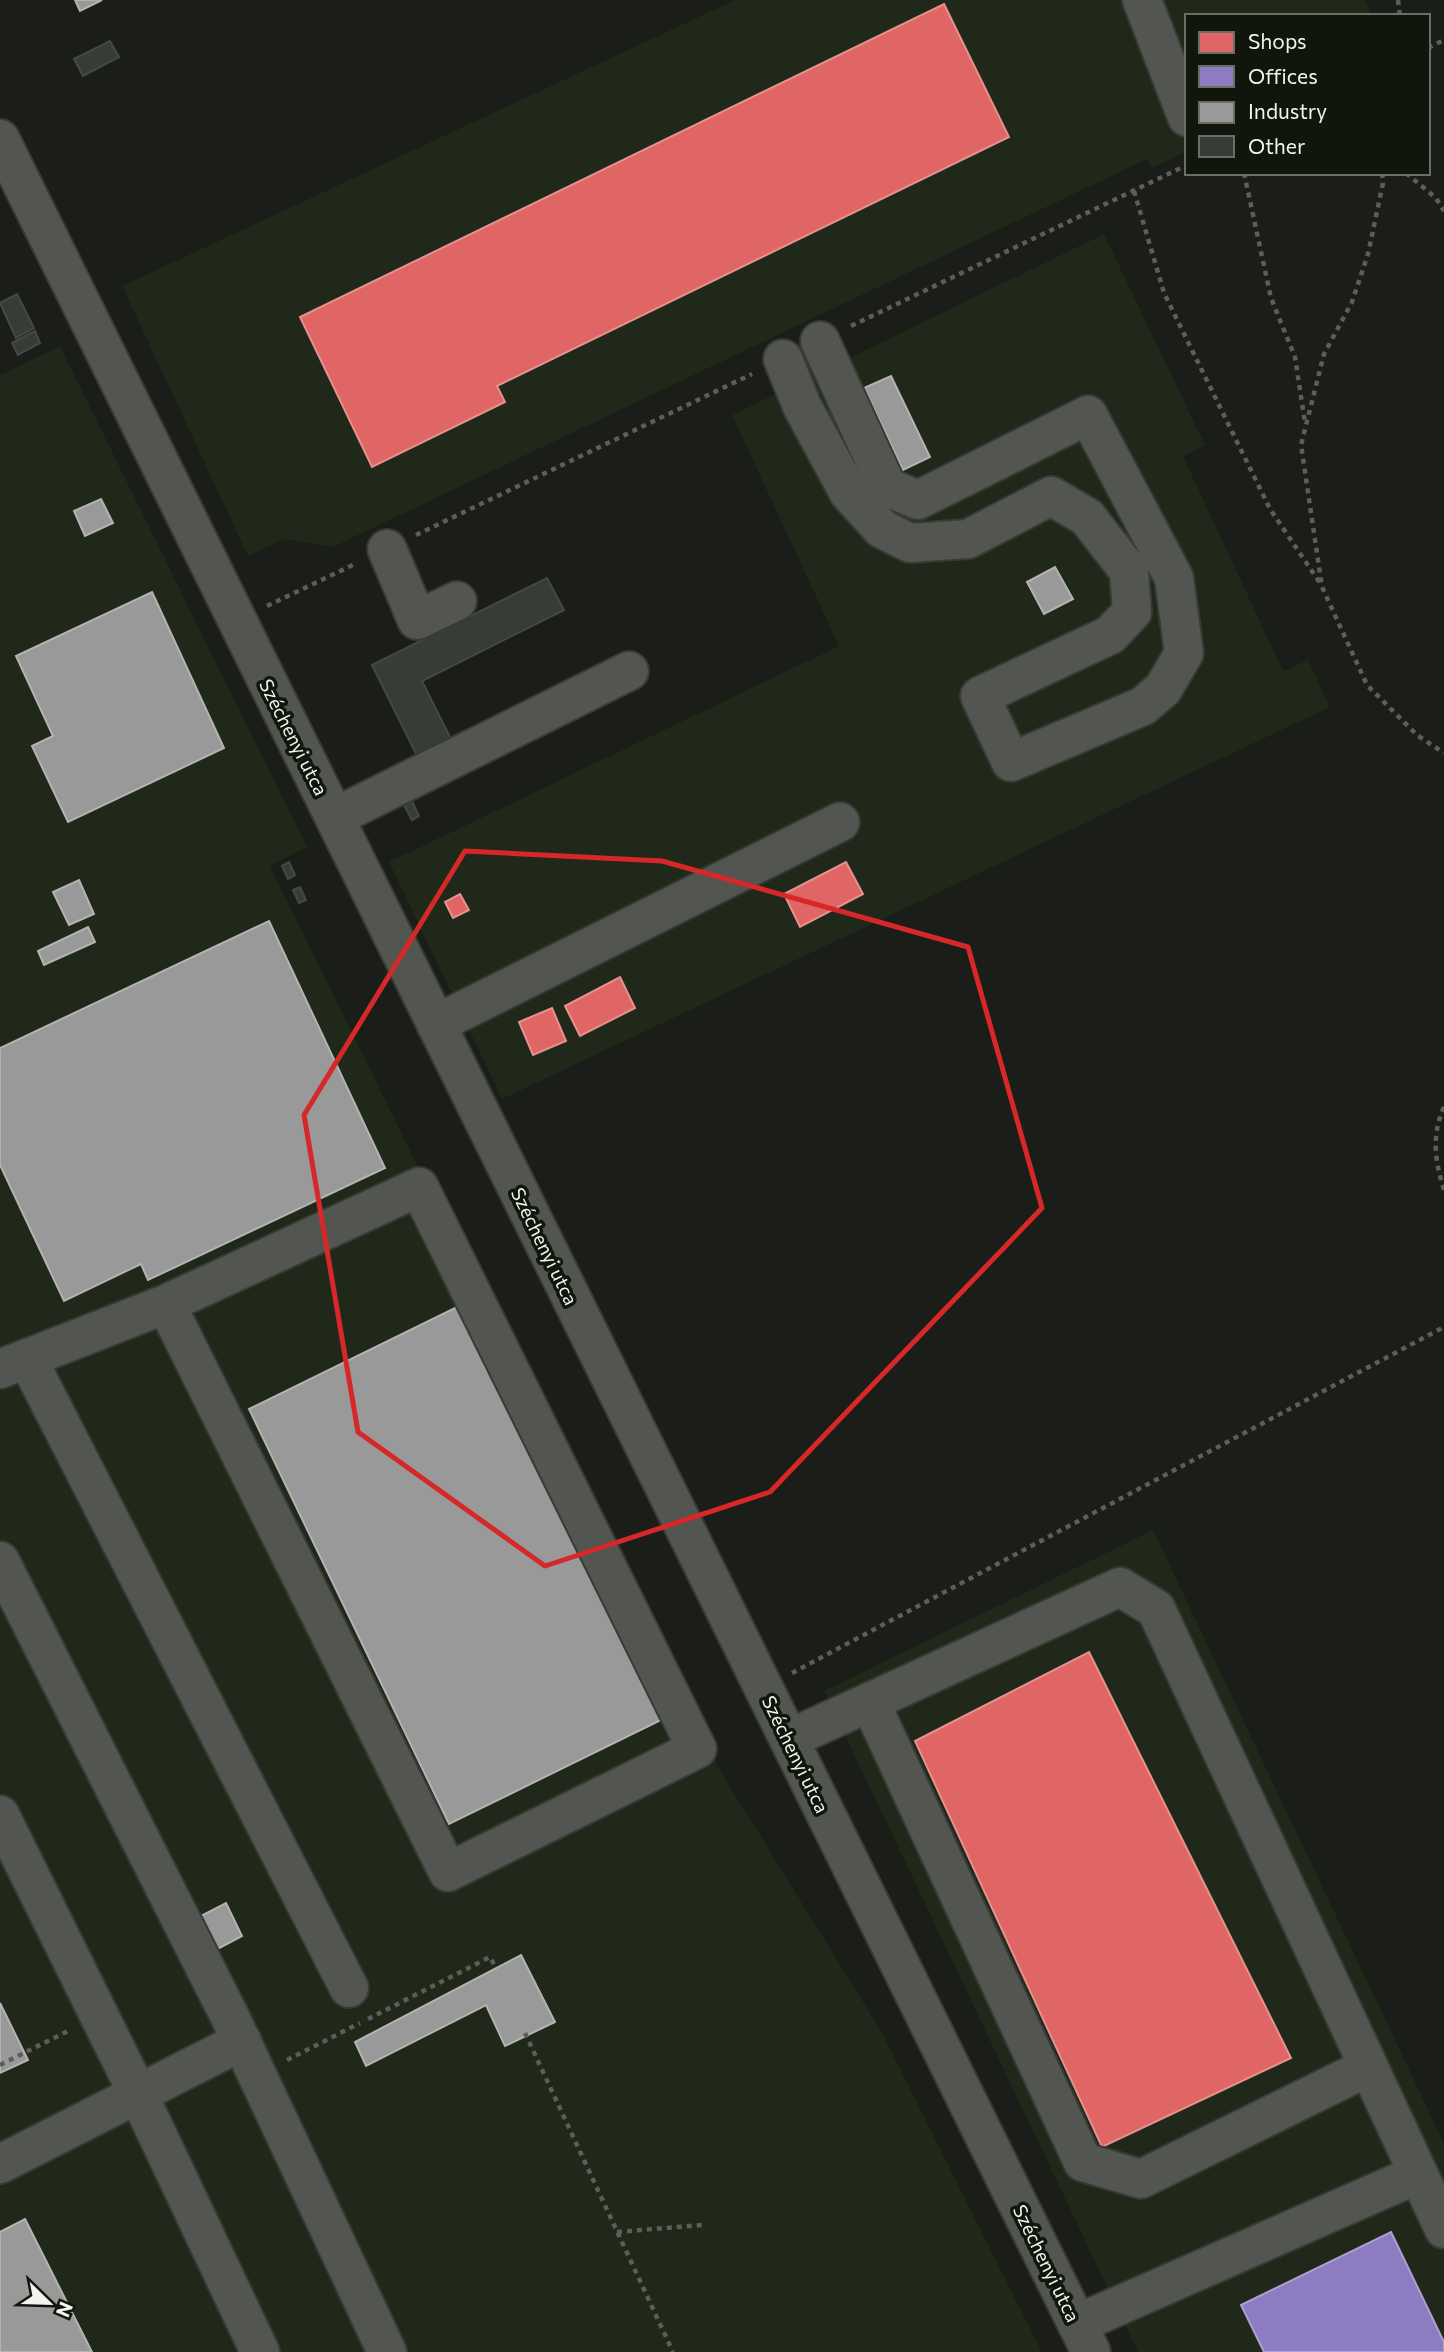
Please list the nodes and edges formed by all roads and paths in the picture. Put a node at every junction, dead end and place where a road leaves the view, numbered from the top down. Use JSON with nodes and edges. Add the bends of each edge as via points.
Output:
{"nodes":[{"id":1,"x":1142,"y":0,"type":"edge"},
{"id":2,"x":1185,"y":112,"type":"edge"},
{"id":3,"x":0,"y":139,"type":"edge"},
{"id":4,"x":1185,"y":166,"type":"edge"},
{"id":5,"x":1244,"y":175,"type":"edge"},
{"id":6,"x":1382,"y":175,"type":"edge"},
{"id":7,"x":1408,"y":175,"type":"edge"},
{"id":8,"x":1133,"y":191,"type":"junction"},
{"id":9,"x":1444,"y":211,"type":"edge"},
{"id":10,"x":820,"y":341,"type":"joint"},
{"id":11,"x":783,"y":359,"type":"joint"},
{"id":12,"x":1306,"y":426,"type":"junction"},
{"id":13,"x":387,"y":549,"type":"junction"},
{"id":14,"x":1322,"y":587,"type":"junction"},
{"id":15,"x":457,"y":601,"type":"dead end"},
{"id":16,"x":235,"y":622,"type":"junction"},
{"id":17,"x":629,"y":671,"type":"dead end"},
{"id":18,"x":1444,"y":753,"type":"edge"},
{"id":19,"x":335,"y":817,"type":"junction"},
{"id":20,"x":840,"y":822,"type":"dead end"},
{"id":21,"x":436,"y":1024,"type":"junction"},
{"id":22,"x":1444,"y":1107,"type":"edge"},
{"id":23,"x":1444,"y":1190,"type":"edge"},
{"id":24,"x":166,"y":1304,"type":"junction"},
{"id":25,"x":1444,"y":1327,"type":"edge"},
{"id":26,"x":14,"y":1364,"type":"edge"},
{"id":27,"x":0,"y":1561,"type":"edge"},
{"id":28,"x":763,"y":1688,"type":"junction"},
{"id":29,"x":870,"y":1702,"type":"junction"},
{"id":30,"x":789,"y":1739,"type":"junction"},
{"id":31,"x":0,"y":1815,"type":"edge"},
{"id":32,"x":496,"y":1968,"type":"dead end"},
{"id":33,"x":349,"y":1988,"type":"dead end"},
{"id":34,"x":99,"y":2015,"type":"junction"},
{"id":35,"x":525,"y":2034,"type":"dead end"},
{"id":36,"x":242,"y":2041,"type":"junction"},
{"id":37,"x":0,"y":2065,"type":"edge"},
{"id":38,"x":1368,"y":2067,"type":"junction"},
{"id":39,"x":258,"y":2075,"type":"junction"},
{"id":40,"x":139,"y":2096,"type":"junction"},
{"id":41,"x":0,"y":2164,"type":"edge"},
{"id":42,"x":1419,"y":2174,"type":"junction"},
{"id":43,"x":702,"y":2225,"type":"dead end"},
{"id":44,"x":1444,"y":2229,"type":"edge"},
{"id":45,"x":617,"y":2232,"type":"junction"},
{"id":46,"x":1084,"y":2338,"type":"edge"},
{"id":47,"x":260,"y":2352,"type":"edge"},
{"id":48,"x":387,"y":2352,"type":"edge"},
{"id":49,"x":673,"y":2352,"type":"edge"}],
"edges":[{"from":1,"to":2,"type":"street"},
{"from":3,"to":16,"type":"street","name":"Széchenyi utca"},
{"from":4,"to":8,"type":"path"},
{"from":5,"to":12,"type":"path","via":[[1271,299],[1295,357]]},
{"from":6,"to":12,"type":"path","via":[[1368,254],[1352,302],[1324,354]]},
{"from":7,"to":9,"type":"path"},
{"from":8,"to":10,"type":"path"},
{"from":8,"to":14,"type":"path","via":[[1164,293],[1270,509]]},
{"from":10,"to":11,"type":"street","via":[[887,487],[918,500],[1088,415],[1174,578],[1184,653],[1163,689],[1143,706],[1011,762],[980,696],[1110,635],[1132,612],[1129,571],[1087,517],[1051,496],[968,538],[910,543],[882,529],[849,493],[802,406]]},
{"from":11,"to":13,"type":"path"},
{"from":12,"to":14,"type":"path","via":[[1301,445]]},
{"from":13,"to":15,"type":"street","via":[[417,620]]},
{"from":13,"to":16,"type":"path"},
{"from":14,"to":18,"type":"path","via":[[1367,685],[1417,735]]},
{"from":16,"to":19,"type":"street","name":"Széchenyi utca"},
{"from":17,"to":19,"type":"street"},
{"from":19,"to":21,"type":"street","name":"Széchenyi utca"},
{"from":20,"to":21,"type":"street"},
{"from":21,"to":28,"type":"street","name":"Széchenyi utca"},
{"from":22,"to":23,"type":"path","via":[[1437,1124],[1435,1160]]},
{"from":24,"to":24,"type":"street","via":[[448,1872],[698,1749],[419,1187]]},
{"from":24,"to":26,"type":"street"},
{"from":25,"to":28,"type":"path"},
{"from":26,"to":33,"type":"street"},
{"from":27,"to":36,"type":"street"},
{"from":28,"to":30,"type":"street","name":"Széchenyi utca"},
{"from":29,"to":30,"type":"street"},
{"from":29,"to":38,"type":"street","via":[[1083,2162],[1141,2179]]},
{"from":29,"to":38,"type":"street","via":[[1120,1587],[1156,1609]]},
{"from":30,"to":46,"type":"street","name":"Széchenyi utca"},
{"from":31,"to":34,"type":"street"},
{"from":32,"to":39,"type":"path","via":[[491,1957]]},
{"from":34,"to":37,"type":"path"},
{"from":34,"to":40,"type":"street"},
{"from":35,"to":45,"type":"path"},
{"from":36,"to":39,"type":"street"},
{"from":36,"to":40,"type":"street"},
{"from":38,"to":42,"type":"street"},
{"from":39,"to":48,"type":"street"},
{"from":40,"to":41,"type":"street"},
{"from":40,"to":47,"type":"street"},
{"from":42,"to":44,"type":"street"},
{"from":42,"to":46,"type":"street"},
{"from":43,"to":45,"type":"path"},
{"from":45,"to":49,"type":"path"}]}
